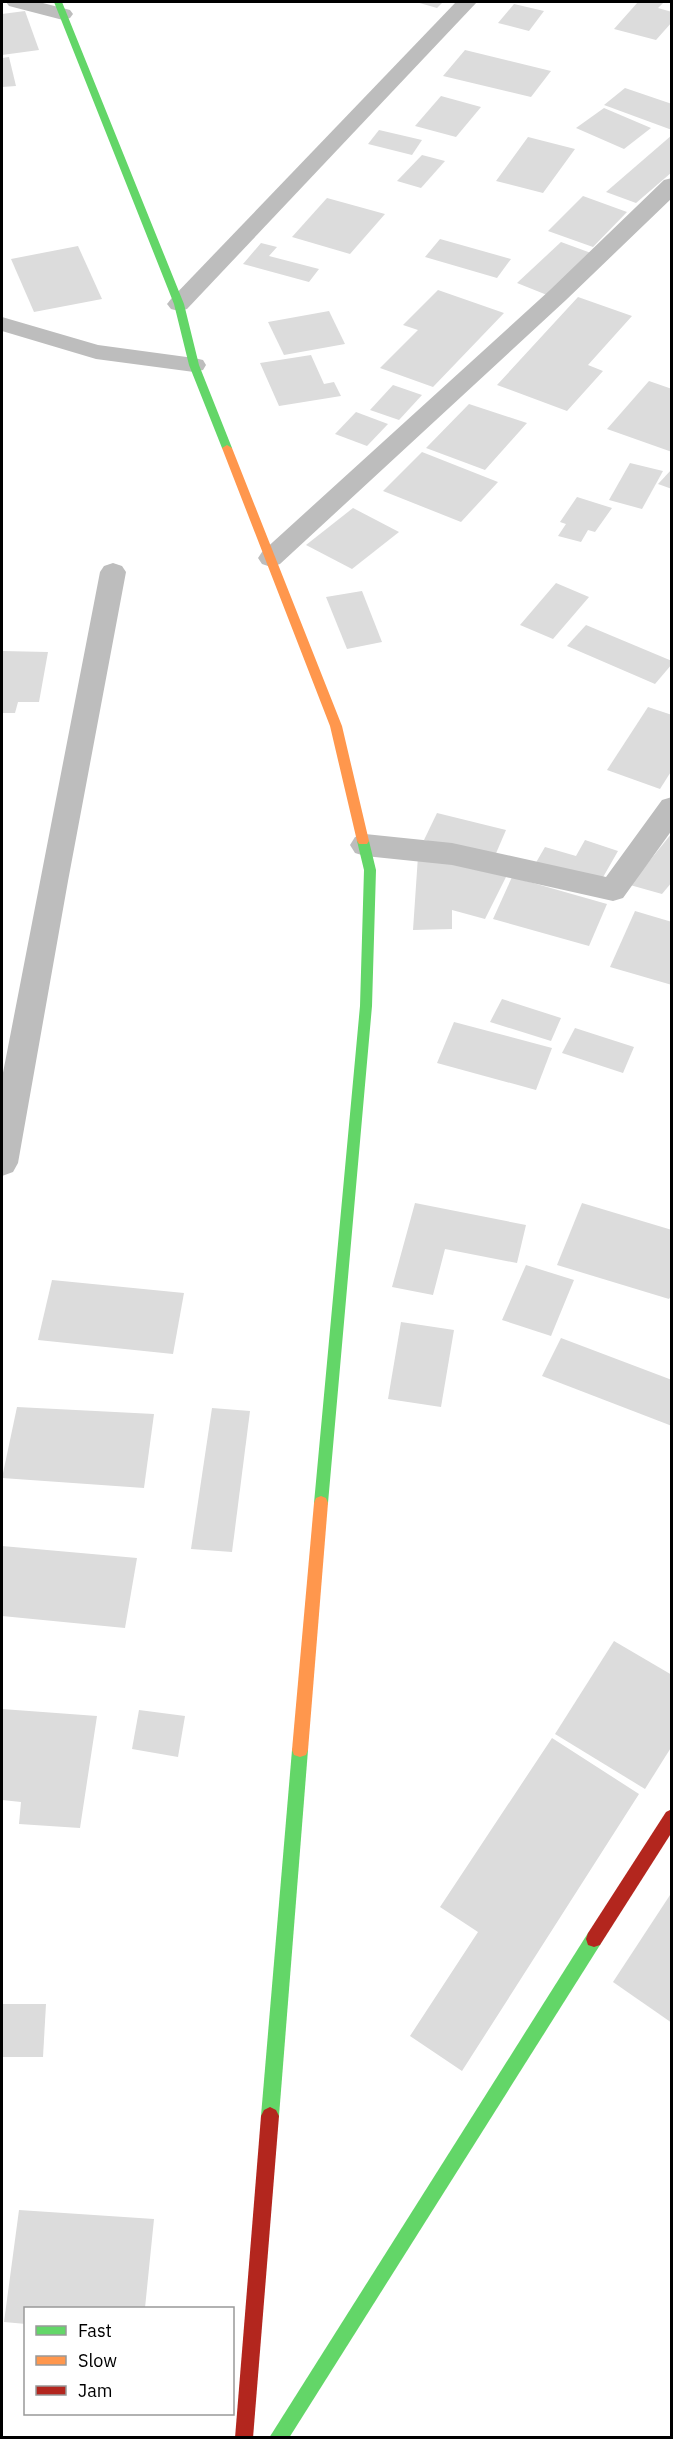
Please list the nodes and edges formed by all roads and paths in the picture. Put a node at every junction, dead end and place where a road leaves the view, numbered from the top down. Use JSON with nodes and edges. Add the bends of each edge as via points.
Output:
{"nodes":[{"id":1,"x":16,"y":2,"type":"edge"},
{"id":2,"x":468,"y":2,"type":"edge"},
{"id":3,"x":60,"y":8,"type":"edge"},
{"id":4,"x":672,"y":184,"type":"edge"},
{"id":5,"x":179,"y":304,"type":"junction"},
{"id":6,"x":2,"y":324,"type":"edge"},
{"id":7,"x":194,"y":365,"type":"junction"},
{"id":8,"x":271,"y":558,"type":"junction"},
{"id":9,"x":113,"y":572,"type":"dead end"},
{"id":10,"x":672,"y":807,"type":"edge"},
{"id":11,"x":365,"y":845,"type":"junction"},
{"id":12,"x":2,"y":1163,"type":"edge"},
{"id":13,"x":672,"y":1817,"type":"edge"},
{"id":14,"x":244,"y":2438,"type":"edge"},
{"id":15,"x":278,"y":2438,"type":"edge"}],
"edges":[{"from":1,"to":3,"type":"street"},
{"from":2,"to":5,"type":"street"},
{"from":3,"to":5,"type":"street"},
{"from":4,"to":8,"type":"street","via":[[558,295]]},
{"from":5,"to":7,"type":"street"},
{"from":6,"to":7,"type":"street","via":[[96,352]]},
{"from":7,"to":8,"type":"street"},
{"from":8,"to":11,"type":"street","via":[[336,726]]},
{"from":9,"to":12,"type":"street"},
{"from":10,"to":11,"type":"street","via":[[613,890],[452,854]]},
{"from":11,"to":14,"type":"street","via":[[370,870],[366,1006],[302,1720]]},
{"from":13,"to":15,"type":"street"}]}
